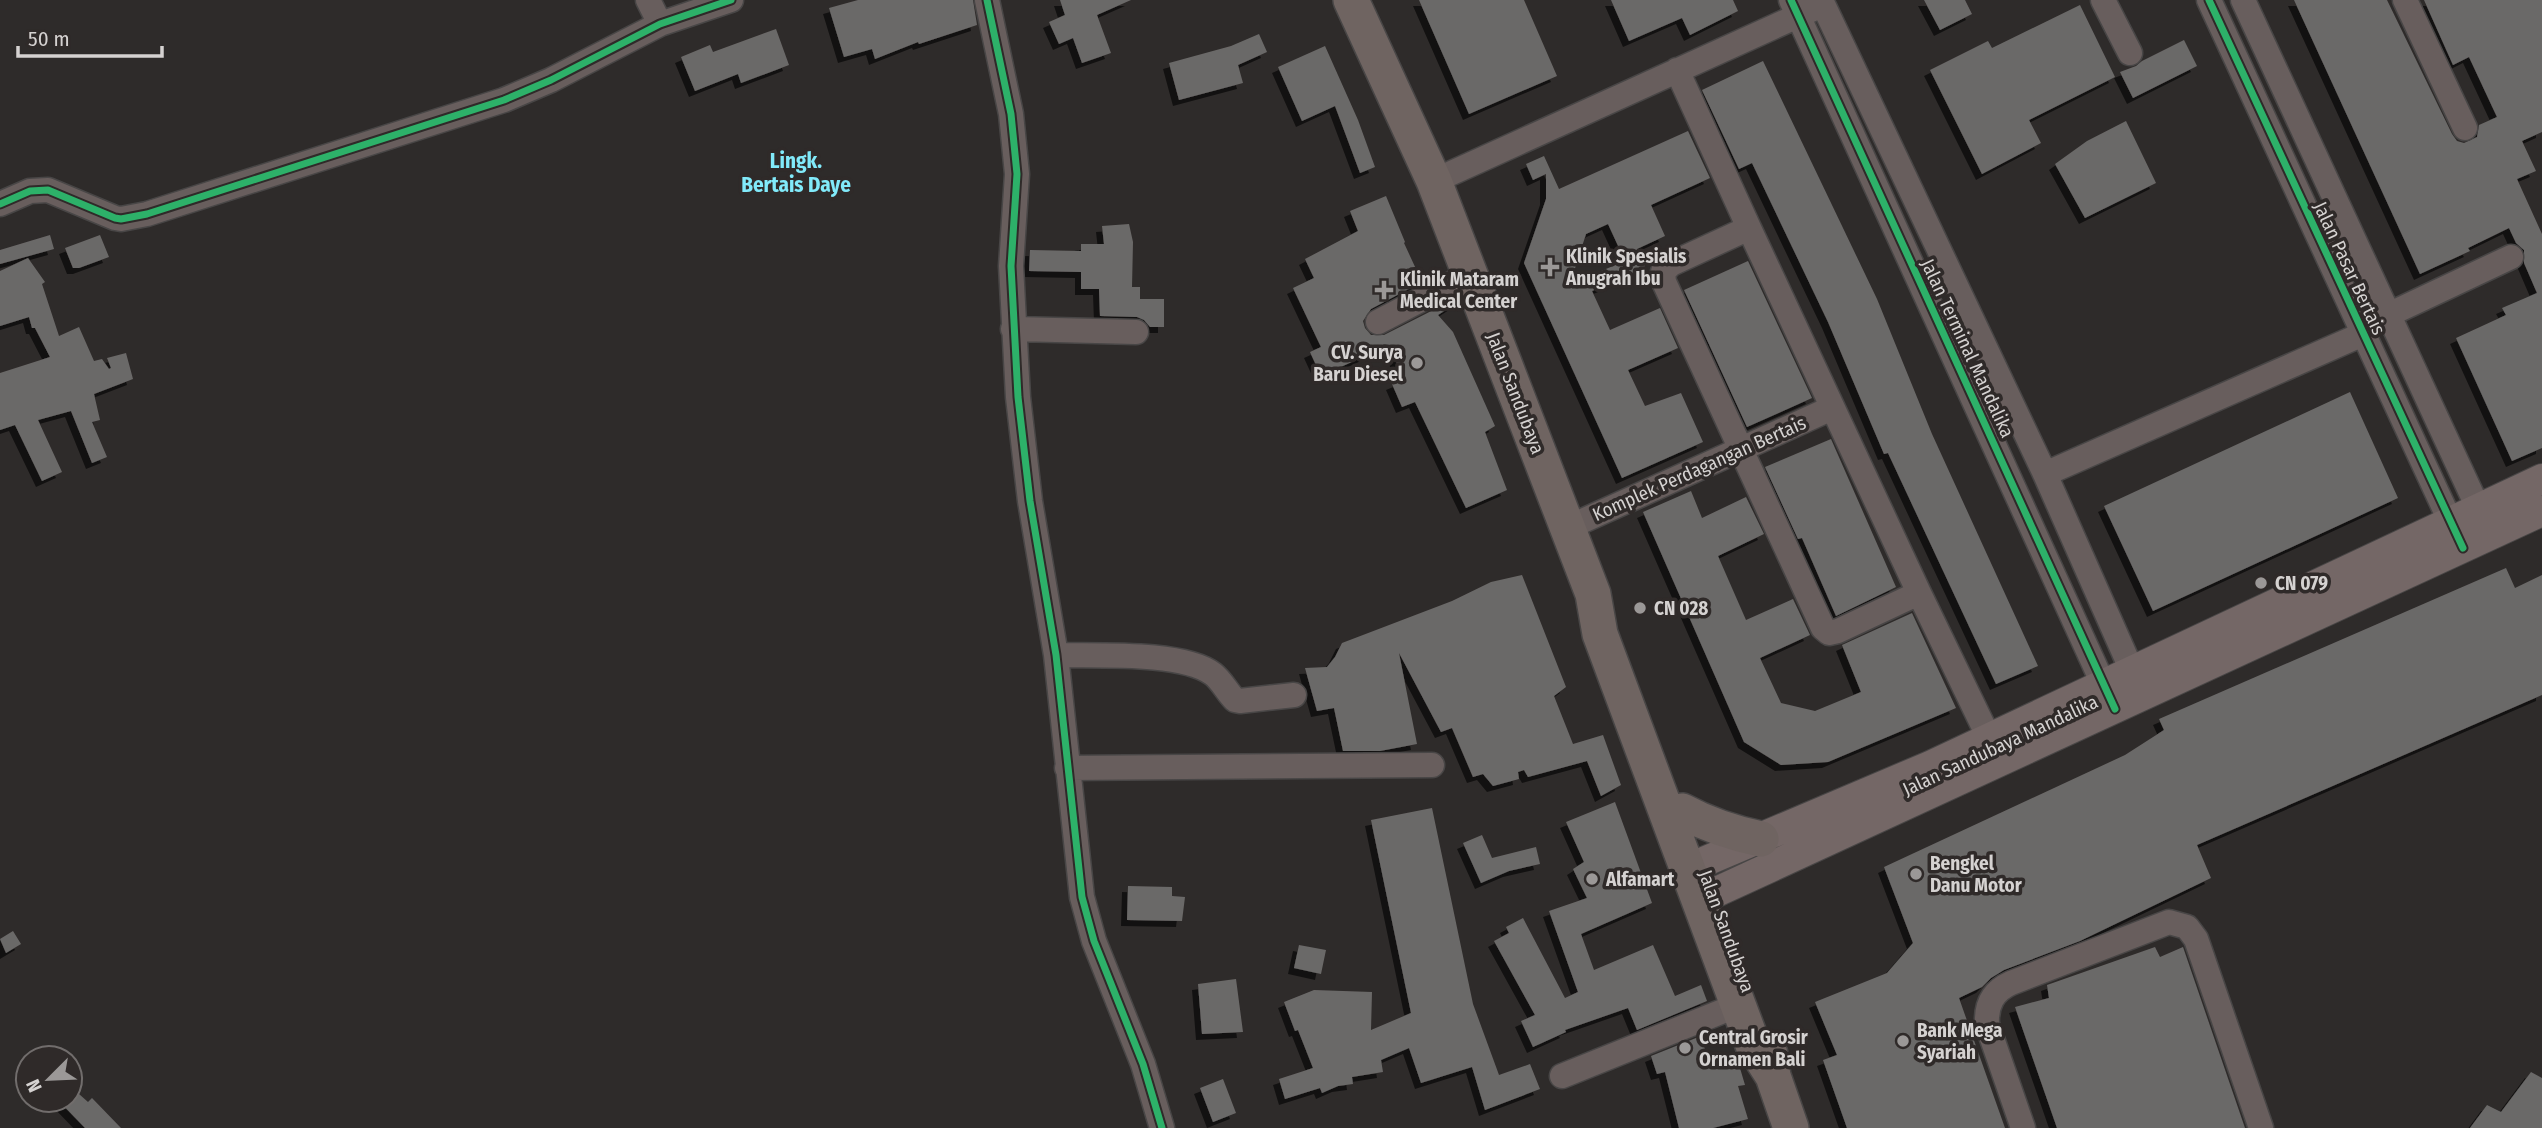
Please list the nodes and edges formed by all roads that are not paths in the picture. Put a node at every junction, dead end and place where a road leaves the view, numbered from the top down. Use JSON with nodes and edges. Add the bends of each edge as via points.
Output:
{"nodes":[{"id":1,"x":648,"y":0,"type":"edge"},
{"id":2,"x":732,"y":0,"type":"edge"},
{"id":3,"x":987,"y":0,"type":"edge"},
{"id":4,"x":1351,"y":0,"type":"edge"},
{"id":5,"x":2103,"y":0,"type":"edge"},
{"id":6,"x":2209,"y":0,"type":"edge"},
{"id":7,"x":2243,"y":0,"type":"edge"},
{"id":8,"x":2405,"y":0,"type":"edge"},
{"id":9,"x":1822,"y":2,"type":"edge"},
{"id":10,"x":1795,"y":5,"type":"edge"},
{"id":11,"x":660,"y":24,"type":"junction"},
{"id":12,"x":2130,"y":53,"type":"dead end"},
{"id":13,"x":1677,"y":70,"type":"junction"},
{"id":14,"x":2465,"y":128,"type":"dead end"},
{"id":15,"x":1434,"y":181,"type":"junction"},
{"id":16,"x":0,"y":204,"type":"edge"},
{"id":17,"x":1749,"y":228,"type":"junction"},
{"id":18,"x":2511,"y":257,"type":"dead end"},
{"id":19,"x":1470,"y":274,"type":"junction"},
{"id":20,"x":2388,"y":315,"type":"junction"},
{"id":21,"x":1378,"y":322,"type":"dead end"},
{"id":22,"x":1013,"y":329,"type":"junction"},
{"id":23,"x":1136,"y":332,"type":"dead end"},
{"id":24,"x":2363,"y":334,"type":"junction"},
{"id":25,"x":1832,"y":408,"type":"junction"},
{"id":26,"x":1741,"y":450,"type":"junction"},
{"id":27,"x":2045,"y":474,"type":"junction"},
{"id":28,"x":2542,"y":479,"type":"edge"},
{"id":29,"x":2542,"y":511,"type":"edge"},
{"id":30,"x":2485,"y":522,"type":"junction"},
{"id":31,"x":1567,"y":528,"type":"junction"},
{"id":32,"x":2457,"y":535,"type":"junction"},
{"id":33,"x":1919,"y":593,"type":"junction"},
{"id":34,"x":1593,"y":594,"type":"junction"},
{"id":35,"x":1056,"y":654,"type":"junction"},
{"id":36,"x":2138,"y":684,"type":"junction"},
{"id":37,"x":1294,"y":695,"type":"dead end"},
{"id":38,"x":2109,"y":697,"type":"junction"},
{"id":39,"x":1990,"y":738,"type":"junction"},
{"id":40,"x":1432,"y":765,"type":"dead end"},
{"id":41,"x":1067,"y":768,"type":"junction"},
{"id":42,"x":1682,"y":811,"type":"junction"},
{"id":43,"x":1761,"y":839,"type":"junction"},
{"id":44,"x":1700,"y":881,"type":"junction"},
{"id":45,"x":1738,"y":1005,"type":"junction"},
{"id":46,"x":1562,"y":1076,"type":"dead end"},
{"id":47,"x":1773,"y":1076,"type":"junction"},
{"id":48,"x":1162,"y":1128,"type":"edge"},
{"id":49,"x":1791,"y":1128,"type":"edge"},
{"id":50,"x":2023,"y":1128,"type":"edge"},
{"id":51,"x":2261,"y":1128,"type":"edge"}],
"edges":[{"from":1,"to":11,"type":"street"},
{"from":2,"to":11,"type":"street"},
{"from":3,"to":22,"type":"street","via":[[1011,114],[1017,174],[1011,266]]},
{"from":4,"to":15,"type":"highway","name":"Jalan Sandubaya"},
{"from":5,"to":12,"type":"street"},
{"from":6,"to":24,"type":"street","name":"Jalan Pasar Bertais"},
{"from":7,"to":20,"type":"street"},
{"from":8,"to":14,"type":"street"},
{"from":9,"to":10,"type":"street"},
{"from":9,"to":27,"type":"street"},
{"from":10,"to":13,"type":"street"},
{"from":10,"to":38,"type":"street","name":"Jalan Terminal Mandalika"},
{"from":11,"to":16,"type":"street","via":[[504,100],[147,214],[115,218],[39,189]]},
{"from":13,"to":15,"type":"street"},
{"from":13,"to":17,"type":"street"},
{"from":15,"to":19,"type":"highway","name":"Jalan Sandubaya"},
{"from":17,"to":25,"type":"street"},
{"from":17,"to":26,"type":"street","via":[[1663,272]]},
{"from":18,"to":20,"type":"street"},
{"from":19,"to":21,"type":"street"},
{"from":19,"to":31,"type":"highway","name":"Jalan Sandubaya"},
{"from":20,"to":30,"type":"street"},
{"from":22,"to":23,"type":"street"},
{"from":22,"to":35,"type":"street","via":[[1030,502]]},
{"from":24,"to":27,"type":"street"},
{"from":24,"to":32,"type":"street","name":"Jalan Pasar Bertais"},
{"from":25,"to":26,"type":"street","name":"Komplek Perdagangan Bertais"},
{"from":25,"to":33,"type":"street"},
{"from":26,"to":31,"type":"street","name":"Komplek Perdagangan Bertais"},
{"from":26,"to":33,"type":"street","via":[[1829,633]]},
{"from":27,"to":36,"type":"street"},
{"from":28,"to":30,"type":"main road"},
{"from":29,"to":30,"type":"main road","name":"Jalan Sandubaya Mandalika"},
{"from":30,"to":32,"type":"main road","name":"Jalan Sandubaya Mandalika"},
{"from":31,"to":34,"type":"highway","name":"Jalan Sandubaya"},
{"from":32,"to":36,"type":"main road","name":"Jalan Sandubaya Mandalika"},
{"from":33,"to":39,"type":"street"},
{"from":34,"to":42,"type":"highway","name":"Jalan Sandubaya","via":[[1614,628]]},
{"from":34,"to":44,"type":"highway","name":"Jalan Sandubaya","via":[[1600,634]]},
{"from":35,"to":37,"type":"street","via":[[1150,657],[1191,664],[1212,673],[1234,700]]},
{"from":35,"to":41,"type":"street"},
{"from":36,"to":38,"type":"main road","name":"Jalan Sandubaya Mandalika"},
{"from":38,"to":39,"type":"main road"},
{"from":38,"to":44,"type":"main road","name":"Jalan Sandubaya Mandalika"},
{"from":39,"to":43,"type":"main road"},
{"from":40,"to":41,"type":"street"},
{"from":41,"to":48,"type":"street","via":[[1089,925],[1143,1064]]},
{"from":42,"to":43,"type":"highway","via":[[1716,828]]},
{"from":42,"to":44,"type":"highway","name":"Jalan Sandubaya"},
{"from":43,"to":44,"type":"main road"},
{"from":44,"to":45,"type":"highway","name":"Jalan Sandubaya"},
{"from":44,"to":47,"type":"highway","name":"Jalan Sandubaya","via":[[1768,1040]]},
{"from":45,"to":46,"type":"street"},
{"from":45,"to":47,"type":"highway","name":"Jalan Sandubaya","via":[[1753,1045]]},
{"from":47,"to":49,"type":"highway","name":"Jalan Sandubaya"},
{"from":50,"to":51,"type":"street","via":[[1987,1024],[1990,1002],[2001,988],[2174,922],[2196,939]]}]}
